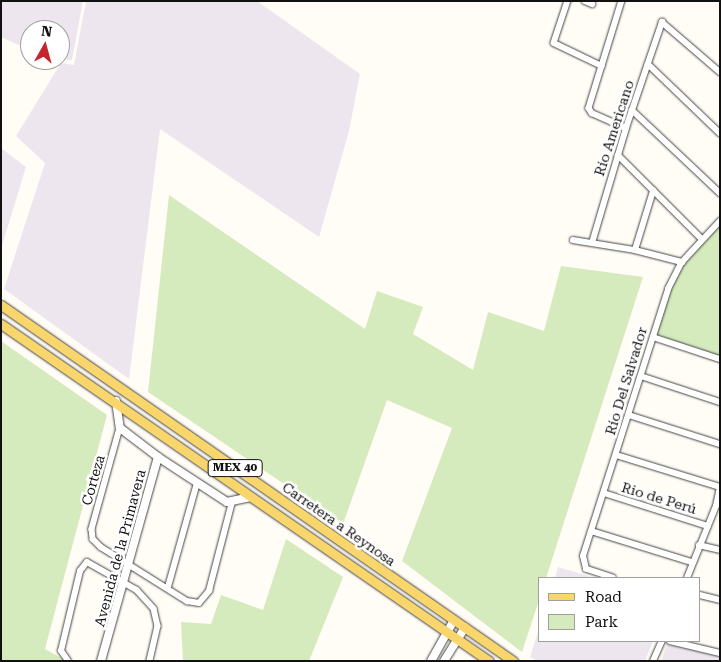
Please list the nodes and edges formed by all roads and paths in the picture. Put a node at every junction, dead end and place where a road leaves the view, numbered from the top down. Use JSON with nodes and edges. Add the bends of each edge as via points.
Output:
{"nodes":[{"id":1,"x":568,"y":1,"type":"edge"},
{"id":2,"x":586,"y":1,"type":"edge"},
{"id":3,"x":622,"y":1,"type":"edge"},
{"id":4,"x":592,"y":4,"type":"dead end"},
{"id":5,"x":648,"y":64,"type":"junction"},
{"id":6,"x":602,"y":66,"type":"junction"},
{"id":7,"x":720,"y":72,"type":"edge"},
{"id":8,"x":632,"y":110,"type":"junction"},
{"id":9,"x":626,"y":128,"type":"junction"},
{"id":10,"x":720,"y":133,"type":"edge"},
{"id":11,"x":618,"y":155,"type":"junction"},
{"id":12,"x":654,"y":191,"type":"junction"},
{"id":13,"x":720,"y":193,"type":"edge"},
{"id":14,"x":720,"y":221,"type":"edge"},
{"id":15,"x":702,"y":239,"type":"junction"},
{"id":16,"x":574,"y":240,"type":"dead end"},
{"id":17,"x":592,"y":243,"type":"junction"},
{"id":18,"x":635,"y":250,"type":"junction"},
{"id":19,"x":682,"y":262,"type":"junction"},
{"id":20,"x":1,"y":306,"type":"edge"},
{"id":21,"x":1,"y":324,"type":"edge"},
{"id":22,"x":653,"y":337,"type":"junction"},
{"id":23,"x":720,"y":359,"type":"edge"},
{"id":24,"x":641,"y":376,"type":"junction"},
{"id":25,"x":89,"y":382,"type":"junction"},
{"id":26,"x":129,"y":393,"type":"junction"},
{"id":27,"x":116,"y":401,"type":"junction"},
{"id":28,"x":720,"y":402,"type":"edge"},
{"id":29,"x":629,"y":415,"type":"junction"},
{"id":30,"x":120,"y":428,"type":"junction"},
{"id":31,"x":720,"y":444,"type":"edge"},
{"id":32,"x":616,"y":455,"type":"junction"},
{"id":33,"x":158,"y":457,"type":"junction"},
{"id":34,"x":197,"y":483,"type":"junction"},
{"id":35,"x":720,"y":487,"type":"edge"},
{"id":36,"x":604,"y":493,"type":"junction"},
{"id":37,"x":250,"y":497,"type":"junction"},
{"id":38,"x":232,"y":502,"type":"junction"},
{"id":39,"x":718,"y":504,"type":"edge"},
{"id":40,"x":708,"y":526,"type":"junction"},
{"id":41,"x":591,"y":531,"type":"junction"},
{"id":42,"x":699,"y":545,"type":"junction"},
{"id":43,"x":720,"y":550,"type":"edge"},
{"id":44,"x":692,"y":562,"type":"junction"},
{"id":45,"x":127,"y":563,"type":"junction"},
{"id":46,"x":610,"y":577,"type":"edge"},
{"id":47,"x":687,"y":577,"type":"edge"},
{"id":48,"x":124,"y":579,"type":"junction"},
{"id":49,"x":168,"y":587,"type":"junction"},
{"id":50,"x":701,"y":595,"type":"edge"},
{"id":51,"x":720,"y":600,"type":"edge"},
{"id":52,"x":454,"y":620,"type":"junction"},
{"id":53,"x":465,"y":627,"type":"junction"},
{"id":54,"x":446,"y":631,"type":"junction"},
{"id":55,"x":456,"y":638,"type":"junction"},
{"id":56,"x":662,"y":642,"type":"edge"},
{"id":57,"x":674,"y":642,"type":"edge"},
{"id":58,"x":720,"y":654,"type":"edge"},
{"id":59,"x":68,"y":661,"type":"edge"},
{"id":60,"x":101,"y":661,"type":"edge"},
{"id":61,"x":150,"y":661,"type":"edge"},
{"id":62,"x":431,"y":661,"type":"edge"},
{"id":63,"x":444,"y":661,"type":"edge"},
{"id":64,"x":489,"y":661,"type":"edge"},
{"id":65,"x":513,"y":661,"type":"edge"},
{"id":66,"x":653,"y":661,"type":"edge"}],
"edges":[{"from":1,"to":6,"type":"street","via":[[554,43]]},
{"from":2,"to":4,"type":"street"},
{"from":3,"to":6,"type":"street"},
{"from":5,"to":7,"type":"street","name":"Río Americano","via":[[662,22]]},
{"from":5,"to":8,"type":"street","name":"Río Americano"},
{"from":5,"to":10,"type":"street"},
{"from":6,"to":9,"type":"street","via":[[590,111]]},
{"from":8,"to":9,"type":"street","name":"Río Americano"},
{"from":8,"to":13,"type":"street"},
{"from":9,"to":11,"type":"street","name":"Río Americano"},
{"from":11,"to":12,"type":"street"},
{"from":11,"to":17,"type":"street","name":"Río Americano"},
{"from":12,"to":15,"type":"street"},
{"from":12,"to":18,"type":"street"},
{"from":14,"to":15,"type":"street","name":"Río Del Salvador"},
{"from":15,"to":19,"type":"street","name":"Río Del Salvador"},
{"from":16,"to":17,"type":"street"},
{"from":17,"to":18,"type":"street"},
{"from":18,"to":19,"type":"street"},
{"from":19,"to":22,"type":"street","name":"Río Del Salvador","via":[[668,290]]},
{"from":20,"to":26,"type":"main road","name":"Carretera a Reynosa","number":"MEX 40"},
{"from":21,"to":25,"type":"main road","name":"Carretera a Reynosa","number":"MEX 40"},
{"from":22,"to":23,"type":"street"},
{"from":22,"to":24,"type":"street","name":"Río Del Salvador"},
{"from":24,"to":28,"type":"street"},
{"from":24,"to":29,"type":"street","name":"Río Del Salvador"},
{"from":25,"to":26,"type":"main road","via":[[109,392]]},
{"from":25,"to":27,"type":"main road","name":"Carretera a Reynosa","number":"MEX 40"},
{"from":26,"to":52,"type":"main road","name":"Carretera a Reynosa","number":"MEX 40"},
{"from":27,"to":30,"type":"street"},
{"from":27,"to":37,"type":"main road","name":"Carretera a Reynosa","number":"MEX 40"},
{"from":29,"to":31,"type":"street"},
{"from":29,"to":32,"type":"street","name":"Río Del Salvador"},
{"from":30,"to":33,"type":"street","name":"Avenida de la Primavera"},
{"from":30,"to":45,"type":"street","name":"Corteza","via":[[92,528],[93,539]]},
{"from":32,"to":35,"type":"street"},
{"from":32,"to":36,"type":"street","name":"Río Del Salvador"},
{"from":33,"to":34,"type":"street"},
{"from":33,"to":45,"type":"street","name":"Avenida de la Primavera"},
{"from":34,"to":38,"type":"street"},
{"from":34,"to":49,"type":"street"},
{"from":35,"to":39,"type":"street"},
{"from":36,"to":40,"type":"street","name":"Rio de Perú"},
{"from":36,"to":41,"type":"street","name":"Río Del Salvador"},
{"from":37,"to":38,"type":"street"},
{"from":37,"to":54,"type":"main road","name":"Carretera a Reynosa","number":"MEX 40"},
{"from":38,"to":49,"type":"street","via":[[209,591],[199,603],[187,601]]},
{"from":39,"to":40,"type":"street"},
{"from":40,"to":42,"type":"street"},
{"from":41,"to":44,"type":"street"},
{"from":41,"to":46,"type":"street","name":"Río Del Salvador","via":[[582,562],[586,570]]},
{"from":42,"to":43,"type":"street"},
{"from":42,"to":44,"type":"street"},
{"from":44,"to":47,"type":"street"},
{"from":45,"to":48,"type":"street","name":"Avenida de la Primavera"},
{"from":45,"to":49,"type":"street"},
{"from":48,"to":59,"type":"street","via":[[87,562],[80,571],[62,655]]},
{"from":48,"to":60,"type":"street","name":"Avenida de la Primavera"},
{"from":48,"to":61,"type":"street","via":[[144,596],[158,616]]},
{"from":50,"to":51,"type":"street"},
{"from":52,"to":53,"type":"main road","name":"Carretera a Reynosa","number":"MEX 40"},
{"from":52,"to":54,"type":"street"},
{"from":53,"to":55,"type":"street"},
{"from":53,"to":65,"type":"main road","name":"Carretera a Reynosa","number":"MEX 40"},
{"from":54,"to":55,"type":"main road","name":"Carretera a Reynosa","number":"MEX 40"},
{"from":54,"to":62,"type":"street"},
{"from":55,"to":63,"type":"street"},
{"from":55,"to":64,"type":"main road","name":"Carretera a Reynosa","number":"MEX 40"},
{"from":56,"to":66,"type":"street"},
{"from":57,"to":58,"type":"street"}]}
